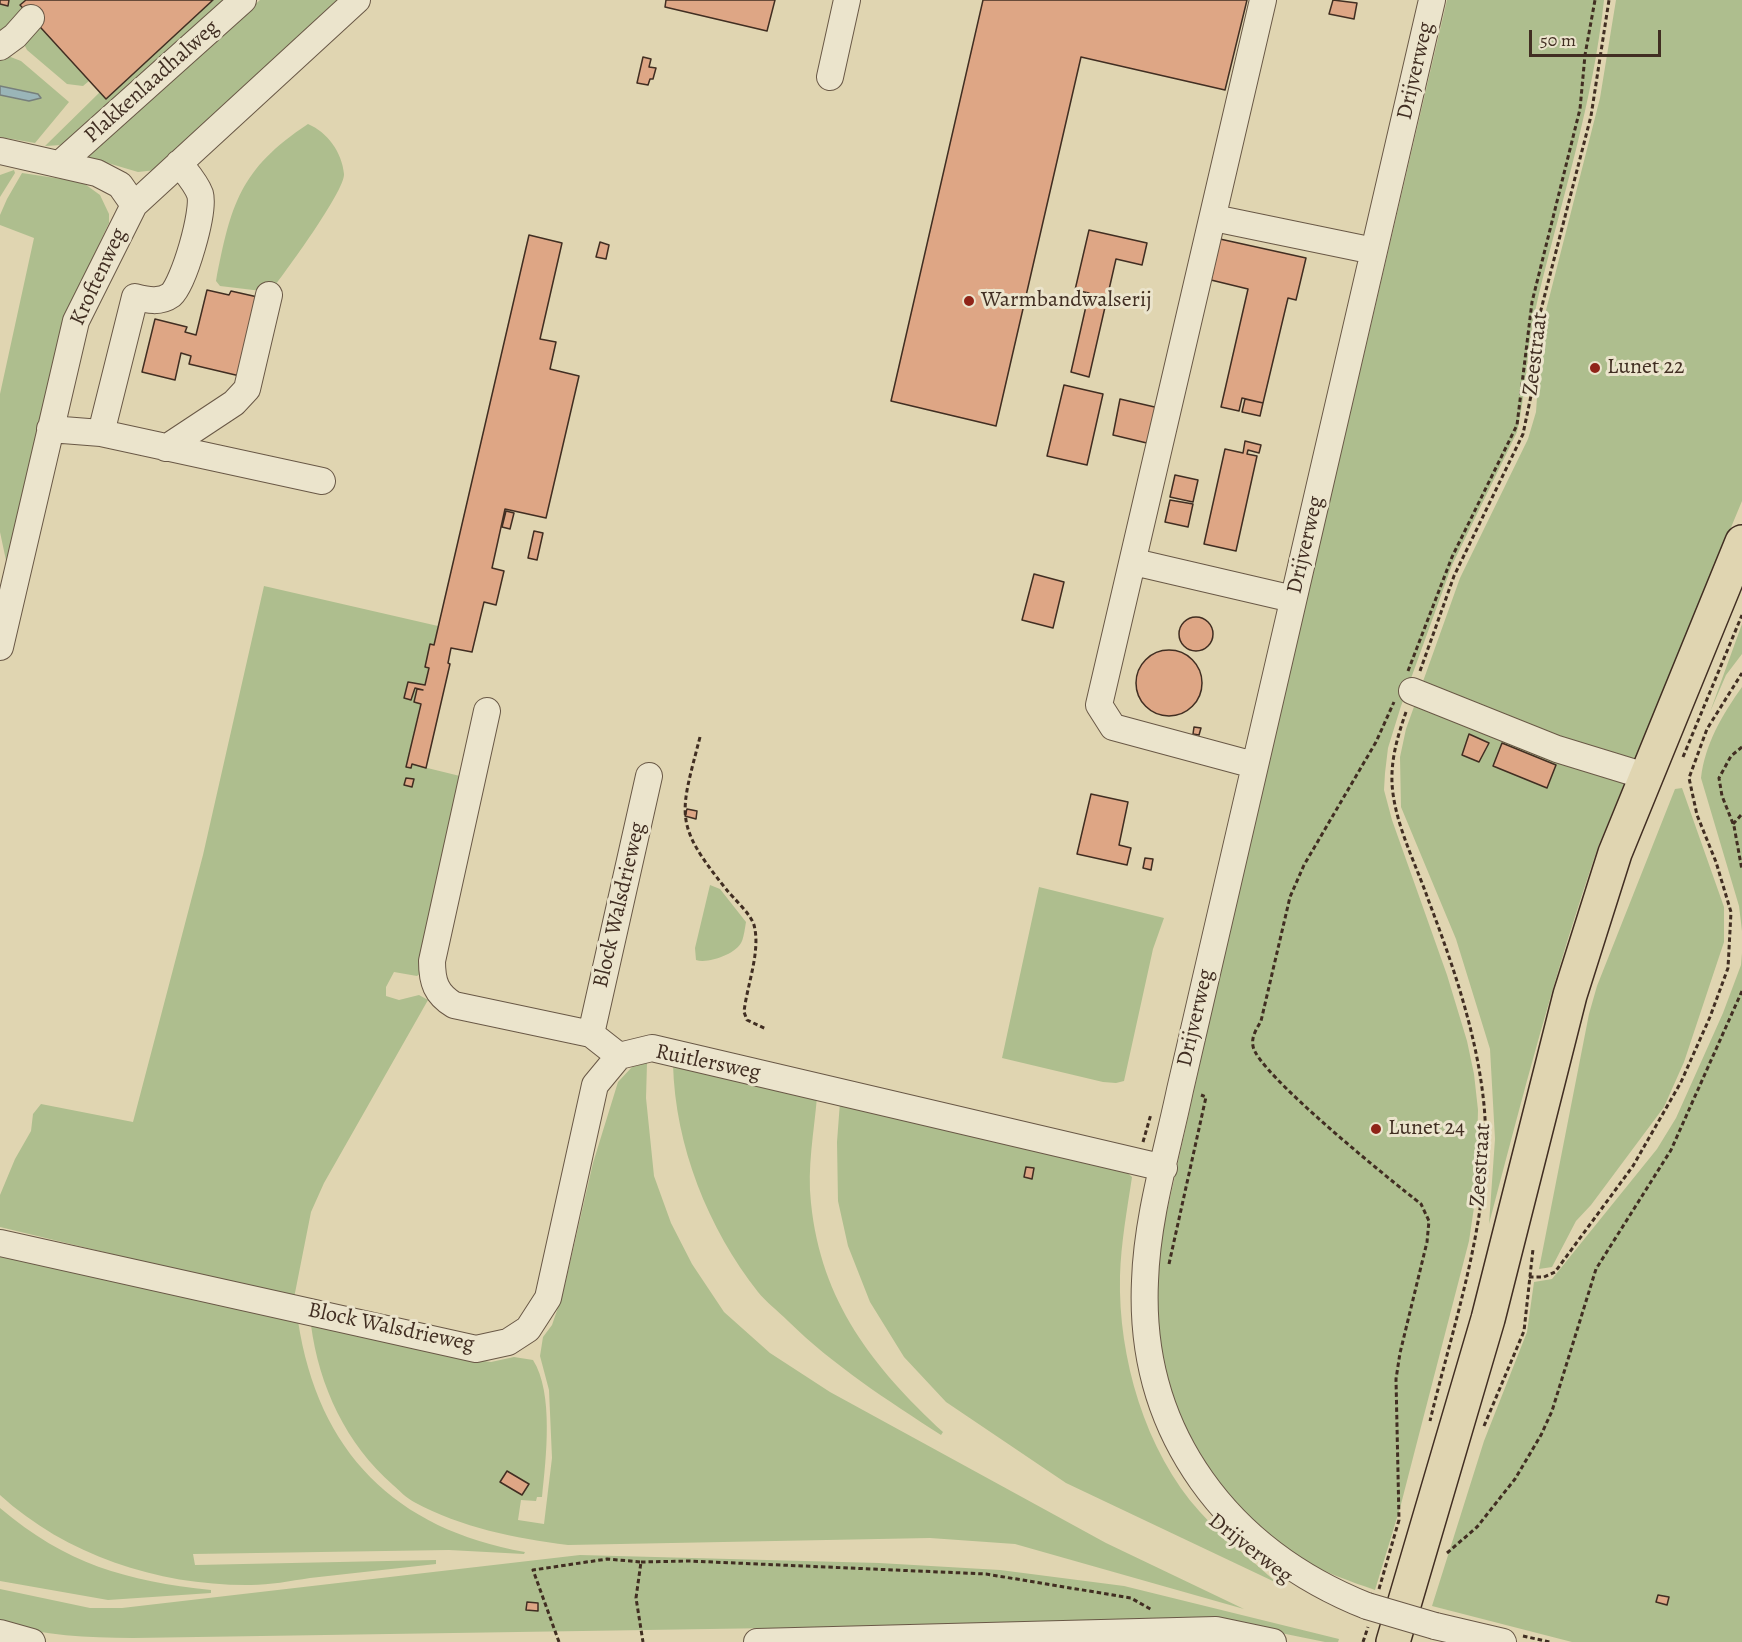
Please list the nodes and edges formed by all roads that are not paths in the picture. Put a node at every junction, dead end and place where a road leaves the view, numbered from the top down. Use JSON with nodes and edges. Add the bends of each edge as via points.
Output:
{"nodes":[{"id":1,"x":243,"y":0,"type":"edge"},
{"id":2,"x":357,"y":0,"type":"edge"},
{"id":3,"x":847,"y":0,"type":"edge"},
{"id":4,"x":1263,"y":0,"type":"edge"},
{"id":5,"x":1432,"y":0,"type":"edge"},
{"id":6,"x":31,"y":18,"type":"dead end"},
{"id":7,"x":0,"y":47,"type":"edge"},
{"id":8,"x":830,"y":77,"type":"dead end"},
{"id":9,"x":0,"y":151,"type":"edge"},
{"id":10,"x":61,"y":163,"type":"junction"},
{"id":11,"x":179,"y":163,"type":"junction"},
{"id":12,"x":134,"y":205,"type":"junction"},
{"id":13,"x":1214,"y":218,"type":"junction"},
{"id":14,"x":1374,"y":252,"type":"junction"},
{"id":15,"x":268,"y":294,"type":"dead end"},
{"id":16,"x":50,"y":429,"type":"junction"},
{"id":17,"x":101,"y":434,"type":"junction"},
{"id":18,"x":166,"y":448,"type":"junction"},
{"id":19,"x":322,"y":481,"type":"dead end"},
{"id":20,"x":1742,"y":542,"type":"edge"},
{"id":21,"x":1134,"y":562,"type":"junction"},
{"id":22,"x":1293,"y":599,"type":"junction"},
{"id":23,"x":0,"y":646,"type":"edge"},
{"id":24,"x":1405,"y":688,"type":"road end"},
{"id":25,"x":487,"y":711,"type":"dead end"},
{"id":26,"x":1254,"y":765,"type":"junction"},
{"id":27,"x":649,"y":776,"type":"dead end"},
{"id":28,"x":1645,"y":776,"type":"junction"},
{"id":29,"x":591,"y":1034,"type":"junction"},
{"id":30,"x":619,"y":1056,"type":"junction"},
{"id":31,"x":1152,"y":1165,"type":"junction"},
{"id":32,"x":0,"y":1243,"type":"edge"},
{"id":33,"x":1377,"y":1616,"type":"edge"},
{"id":34,"x":0,"y":1633,"type":"edge"},
{"id":35,"x":32,"y":1642,"type":"edge"},
{"id":36,"x":757,"y":1642,"type":"edge"},
{"id":37,"x":1273,"y":1642,"type":"edge"},
{"id":38,"x":1503,"y":1642,"type":"edge"}],
"edges":[{"from":1,"to":10,"type":"street","name":"Plakkenlaadhalweg"},
{"from":2,"to":11,"type":"street","name":"Kroftenweg"},
{"from":3,"to":8,"type":"street"},
{"from":4,"to":13,"type":"street"},
{"from":5,"to":14,"type":"street","name":"Drijverweg"},
{"from":6,"to":7,"type":"street"},
{"from":9,"to":10,"type":"street"},
{"from":10,"to":12,"type":"street","via":[[120,184]]},
{"from":11,"to":12,"type":"street","name":"Kroftenweg"},
{"from":11,"to":17,"type":"street","via":[[200,194],[186,270],[171,295],[153,301],[135,297]]},
{"from":12,"to":16,"type":"street","name":"Kroftenweg","via":[[76,321]]},
{"from":13,"to":14,"type":"street"},
{"from":13,"to":21,"type":"street"},
{"from":14,"to":22,"type":"street","name":"Drijverweg"},
{"from":15,"to":18,"type":"street","via":[[248,389],[234,403]]},
{"from":16,"to":17,"type":"street"},
{"from":16,"to":23,"type":"street","name":"Kroftenweg"},
{"from":17,"to":18,"type":"street"},
{"from":18,"to":19,"type":"street"},
{"from":20,"to":28,"type":"main road","name":"Zeestraat"},
{"from":21,"to":22,"type":"street"},
{"from":21,"to":26,"type":"street","via":[[1099,705],[1113,727]]},
{"from":22,"to":26,"type":"street","name":"Drijverweg"},
{"from":24,"to":28,"type":"street","via":[[1557,749]]},
{"from":25,"to":29,"type":"street","via":[[432,961],[432,981],[441,997],[454,1005]]},
{"from":26,"to":31,"type":"street","name":"Drijverweg","via":[[1180,1090]]},
{"from":27,"to":29,"type":"street","name":"Block Walsdrieweg"},
{"from":28,"to":33,"type":"main road","name":"Zeestraat","via":[[1615,853],[1570,995],[1488,1319]]},
{"from":29,"to":30,"type":"street"},
{"from":30,"to":31,"type":"street","name":"Ruitlersweg","via":[[652,1048]]},
{"from":30,"to":32,"type":"street","name":"Block Walsdrieweg","via":[[595,1085],[548,1298],[528,1329],[508,1342],[476,1349]]},
{"from":31,"to":33,"type":"street","name":"Drijverweg","via":[[1145,1312],[1157,1384],[1176,1435],[1217,1503],[1251,1538],[1276,1558]]},
{"from":33,"to":38,"type":"street","name":"Drijverweg","bridge":true},
{"from":34,"to":35,"type":"street"},
{"from":36,"to":37,"type":"street","via":[[1215,1630]]}]}
